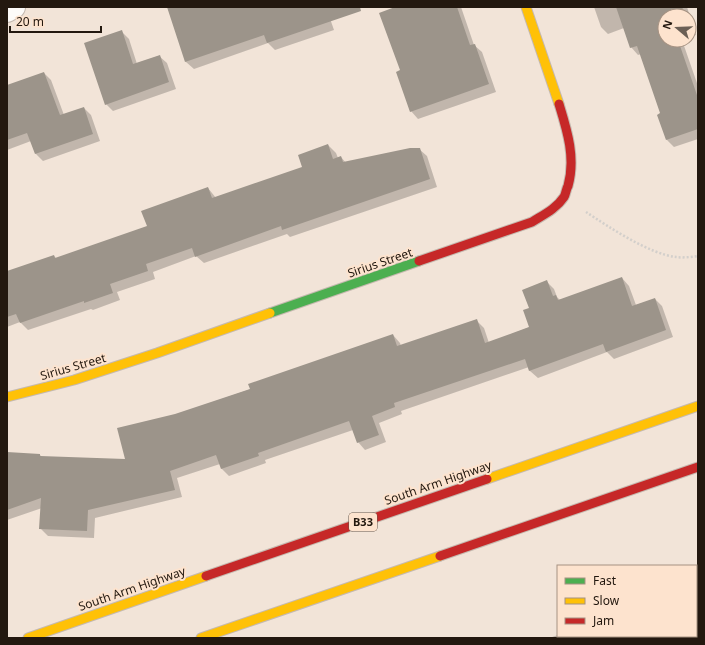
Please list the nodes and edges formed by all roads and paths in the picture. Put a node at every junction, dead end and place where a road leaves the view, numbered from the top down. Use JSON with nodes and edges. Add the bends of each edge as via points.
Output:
{"nodes":[{"id":1,"x":14,"y":7,"type":"edge"},
{"id":2,"x":526,"y":7,"type":"edge"},
{"id":3,"x":7,"y":10,"type":"edge"},
{"id":4,"x":564,"y":197,"type":"junction"},
{"id":5,"x":698,"y":256,"type":"edge"},
{"id":6,"x":7,"y":397,"type":"edge"},
{"id":7,"x":698,"y":406,"type":"edge"},
{"id":8,"x":698,"y":467,"type":"edge"},
{"id":9,"x":28,"y":638,"type":"edge"},
{"id":10,"x":201,"y":638,"type":"edge"}],
"edges":[{"from":1,"to":3,"type":"street"},
{"from":2,"to":4,"type":"main road","name":"Sirius Street","via":[[566,126],[571,151],[571,176]]},
{"from":4,"to":5,"type":"path","via":[[612,229],[653,250],[677,258]]},
{"from":4,"to":6,"type":"main road","name":"Sirius Street","via":[[549,212],[532,222],[157,353],[74,380]]},
{"from":7,"to":9,"type":"main road","name":"South Arm Highway","number":"B33"},
{"from":8,"to":10,"type":"main road"}]}
